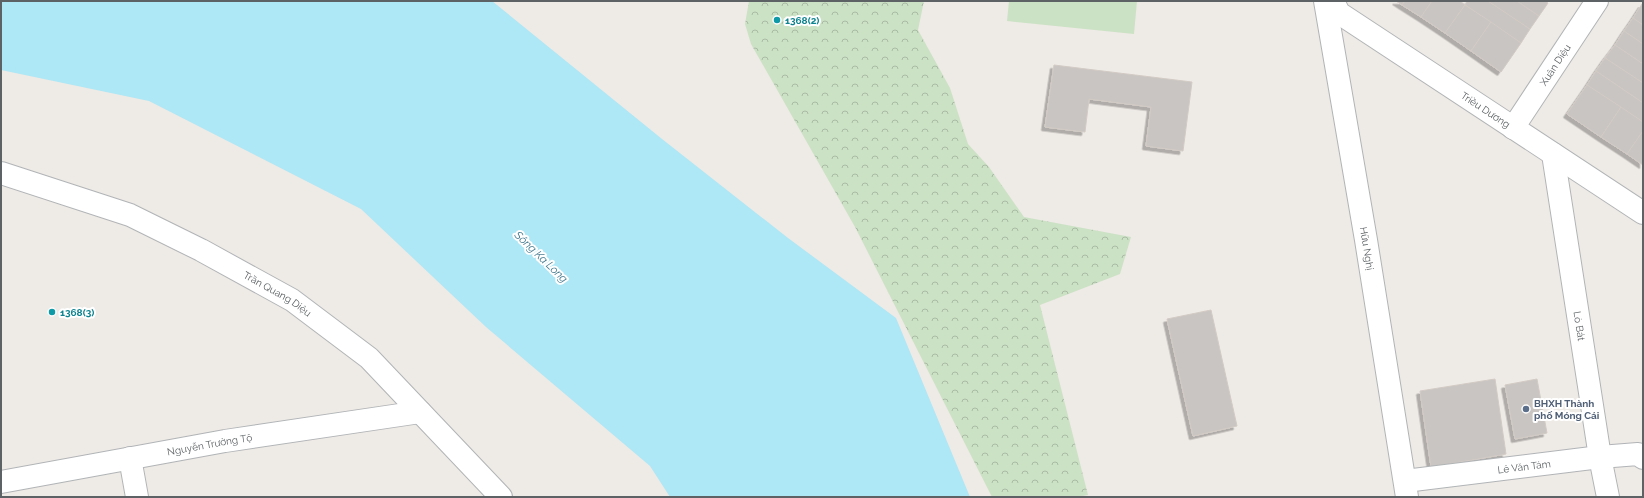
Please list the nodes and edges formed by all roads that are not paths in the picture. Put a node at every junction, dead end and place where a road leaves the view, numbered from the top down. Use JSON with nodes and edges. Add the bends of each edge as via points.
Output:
{"nodes":[{"id":1,"x":1597,"y":1,"type":"edge"},
{"id":2,"x":1336,"y":4,"type":"edge"},
{"id":3,"x":1513,"y":128,"type":"junction"},
{"id":4,"x":1554,"y":154,"type":"junction"},
{"id":5,"x":1,"y":173,"type":"edge"},
{"id":6,"x":1643,"y":213,"type":"edge"},
{"id":7,"x":420,"y":412,"type":"junction"},
{"id":8,"x":1600,"y":457,"type":"junction"},
{"id":9,"x":130,"y":458,"type":"junction"},
{"id":10,"x":1643,"y":458,"type":"edge"},
{"id":11,"x":1,"y":482,"type":"edge"},
{"id":12,"x":1406,"y":489,"type":"edge"},
{"id":13,"x":137,"y":497,"type":"edge"},
{"id":14,"x":501,"y":497,"type":"edge"},
{"id":15,"x":1608,"y":497,"type":"edge"}],
"edges":[{"from":1,"to":3,"type":"street","name":"Xuân Diệu"},
{"from":2,"to":3,"type":"street","name":"Triều Dương"},
{"from":2,"to":12,"type":"street","name":"Hữu Nghị"},
{"from":3,"to":4,"type":"street","name":"Triều Dương"},
{"from":4,"to":6,"type":"street","name":"Triều Dương"},
{"from":4,"to":8,"type":"street","name":"Lò Bát"},
{"from":5,"to":7,"type":"street","name":"Trần Quang Diệu","via":[[130,215],[292,300],[369,358]]},
{"from":7,"to":9,"type":"street","name":"Nguyễn Trường Tộ"},
{"from":7,"to":14,"type":"street","name":"Trần Quang Diệu"},
{"from":8,"to":10,"type":"street","name":"Lê Văn Tám","via":[[1638,454]]},
{"from":8,"to":12,"type":"street","name":"Lê Văn Tám"},
{"from":8,"to":15,"type":"street","name":"Lò Bát"},
{"from":9,"to":11,"type":"street","name":"Nguyễn Trường Tộ"},
{"from":9,"to":13,"type":"street"}]}
